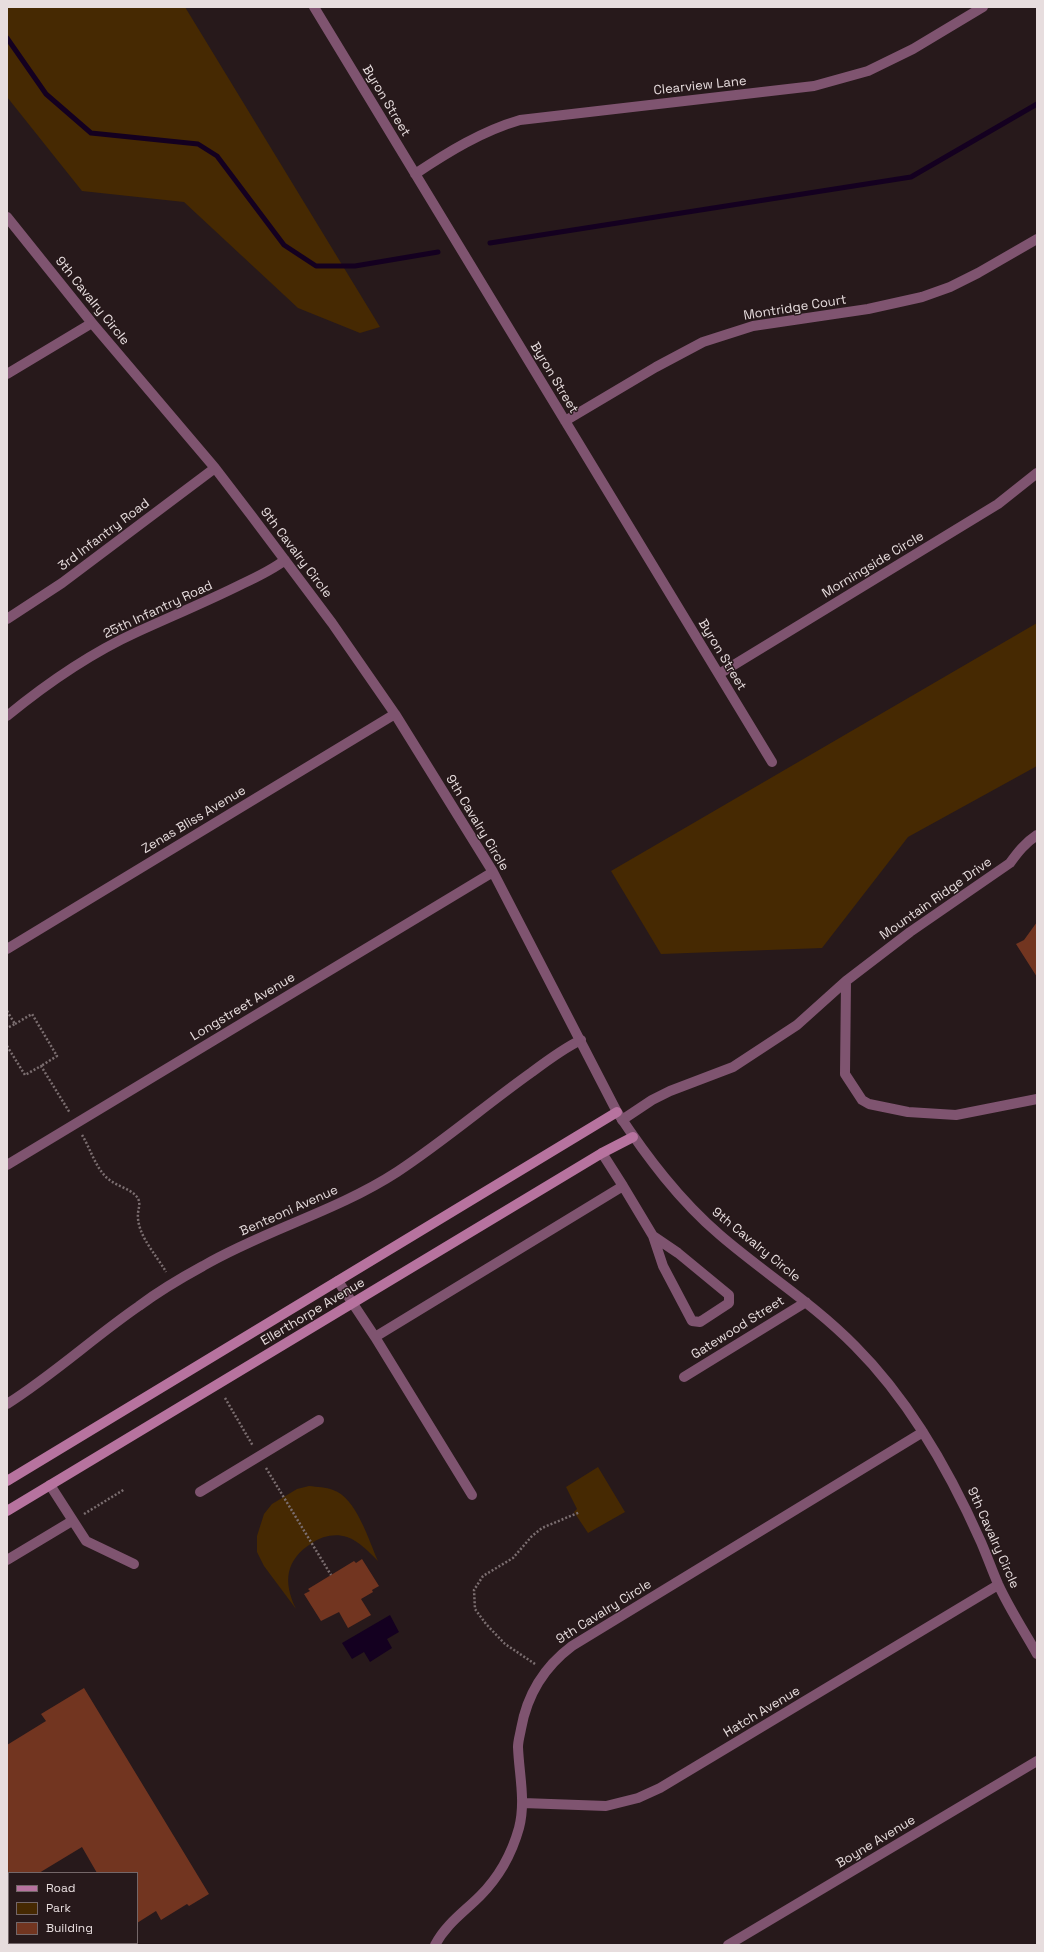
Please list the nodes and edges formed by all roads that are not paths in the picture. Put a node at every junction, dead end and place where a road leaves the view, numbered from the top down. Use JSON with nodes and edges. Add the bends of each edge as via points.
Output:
{"nodes":[{"id":1,"x":314,"y":7,"type":"edge"},
{"id":2,"x":983,"y":7,"type":"edge"},
{"id":3,"x":415,"y":174,"type":"junction"},
{"id":4,"x":7,"y":217,"type":"edge"},
{"id":5,"x":1037,"y":239,"type":"edge"},
{"id":6,"x":92,"y":323,"type":"junction"},
{"id":7,"x":7,"y":374,"type":"edge"},
{"id":8,"x":565,"y":421,"type":"junction"},
{"id":9,"x":215,"y":468,"type":"junction"},
{"id":10,"x":1037,"y":473,"type":"edge"},
{"id":11,"x":285,"y":560,"type":"junction"},
{"id":12,"x":7,"y":619,"type":"edge"},
{"id":13,"x":719,"y":674,"type":"junction"},
{"id":14,"x":395,"y":714,"type":"junction"},
{"id":15,"x":7,"y":716,"type":"edge"},
{"id":16,"x":772,"y":762,"type":"dead end"},
{"id":17,"x":1037,"y":835,"type":"edge"},
{"id":18,"x":493,"y":872,"type":"junction"},
{"id":19,"x":7,"y":949,"type":"edge"},
{"id":20,"x":846,"y":981,"type":"junction"},
{"id":21,"x":581,"y":1040,"type":"junction"},
{"id":22,"x":1037,"y":1099,"type":"edge"},
{"id":23,"x":620,"y":1116,"type":"junction"},
{"id":24,"x":633,"y":1137,"type":"junction"},
{"id":25,"x":602,"y":1153,"type":"junction"},
{"id":26,"x":7,"y":1165,"type":"edge"},
{"id":27,"x":624,"y":1186,"type":"junction"},
{"id":28,"x":653,"y":1236,"type":"junction"},
{"id":29,"x":338,"y":1281,"type":"junction"},
{"id":30,"x":806,"y":1302,"type":"junction"},
{"id":31,"x":353,"y":1303,"type":"junction"},
{"id":32,"x":375,"y":1337,"type":"junction"},
{"id":33,"x":684,"y":1377,"type":"dead end"},
{"id":34,"x":7,"y":1404,"type":"edge"},
{"id":35,"x":319,"y":1420,"type":"dead end"},
{"id":36,"x":923,"y":1432,"type":"junction"},
{"id":37,"x":7,"y":1481,"type":"edge"},
{"id":38,"x":50,"y":1485,"type":"junction"},
{"id":39,"x":200,"y":1492,"type":"dead end"},
{"id":40,"x":472,"y":1495,"type":"dead end"},
{"id":41,"x":7,"y":1512,"type":"edge"},
{"id":42,"x":72,"y":1521,"type":"junction"},
{"id":43,"x":7,"y":1560,"type":"edge"},
{"id":44,"x":134,"y":1564,"type":"dead end"},
{"id":45,"x":998,"y":1585,"type":"junction"},
{"id":46,"x":1037,"y":1654,"type":"edge"},
{"id":47,"x":1037,"y":1760,"type":"edge"},
{"id":48,"x":523,"y":1803,"type":"junction"},
{"id":49,"x":435,"y":1945,"type":"edge"},
{"id":50,"x":728,"y":1945,"type":"edge"}],
"edges":[{"from":1,"to":3,"type":"street","name":"Byron Street"},
{"from":2,"to":3,"type":"street","name":"Clearview Lane","via":[[913,49],[868,71],[800,88],[520,120],[480,135]]},
{"from":3,"to":8,"type":"street","name":"Byron Street"},
{"from":4,"to":6,"type":"street","name":"9th Cavalry Circle"},
{"from":5,"to":8,"type":"street","name":"Montridge Court","via":[[978,273],[922,297],[868,309],[752,326],[703,342]]},
{"from":6,"to":7,"type":"street"},
{"from":6,"to":9,"type":"street","name":"9th Cavalry Circle"},
{"from":8,"to":13,"type":"street","name":"Byron Street"},
{"from":9,"to":11,"type":"street","name":"9th Cavalry Circle"},
{"from":9,"to":12,"type":"street","name":"3rd Infantry Road","via":[[62,583]]},
{"from":10,"to":13,"type":"street","name":"Morningside Circle","via":[[998,504]]},
{"from":11,"to":14,"type":"street","name":"9th Cavalry Circle"},
{"from":11,"to":15,"type":"street","name":"25th Infantry Road","via":[[274,568],[135,633],[86,660],[40,690]]},
{"from":13,"to":16,"type":"street","name":"Byron Street"},
{"from":14,"to":18,"type":"street","name":"9th Cavalry Circle"},
{"from":14,"to":19,"type":"street","name":"Zenas Bliss Avenue"},
{"from":17,"to":20,"type":"street","name":"Mountain Ridge Drive","via":[[1028,841],[1010,863],[910,932]]},
{"from":18,"to":21,"type":"street","name":"9th Cavalry Circle"},
{"from":18,"to":26,"type":"street","name":"Longstreet Avenue"},
{"from":20,"to":22,"type":"street","via":[[846,1074],[862,1100],[868,1104],[908,1112],[956,1115]]},
{"from":20,"to":23,"type":"street","name":"Mountain Ridge Drive","via":[[797,1025],[733,1066],[670,1091]]},
{"from":21,"to":23,"type":"street","name":"9th Cavalry Circle"},
{"from":21,"to":34,"type":"street","name":"Benteoni Avenue","via":[[512,1086],[396,1173],[345,1201],[205,1264],[173,1283],[138,1306],[27,1392]]},
{"from":23,"to":24,"type":"street","name":"9th Cavalry Circle"},
{"from":23,"to":29,"type":"street","name":"Ellerthorpe Avenue"},
{"from":24,"to":25,"type":"street","name":"Ellerthorpe Avenue"},
{"from":24,"to":30,"type":"street","name":"9th Cavalry Circle","via":[[678,1194],[720,1235]]},
{"from":25,"to":27,"type":"street"},
{"from":25,"to":31,"type":"street","name":"Ellerthorpe Avenue"},
{"from":27,"to":28,"type":"street"},
{"from":27,"to":32,"type":"street"},
{"from":28,"to":28,"type":"street","via":[[729,1295],[729,1303],[700,1322],[692,1321],[662,1266]]},
{"from":29,"to":31,"type":"street"},
{"from":29,"to":37,"type":"street","name":"Ellerthorpe Avenue"},
{"from":30,"to":33,"type":"street","name":"Gatewood Street"},
{"from":30,"to":36,"type":"street","name":"9th Cavalry Circle","via":[[855,1346],[886,1381]]},
{"from":31,"to":32,"type":"street"},
{"from":31,"to":38,"type":"street","name":"Ellerthorpe Avenue"},
{"from":32,"to":40,"type":"street"},
{"from":35,"to":39,"type":"street"},
{"from":36,"to":45,"type":"street","name":"9th Cavalry Circle","via":[[954,1485],[982,1543]]},
{"from":36,"to":48,"type":"street","name":"9th Cavalry Circle","via":[[559,1656],[545,1671],[530,1696],[523,1720],[518,1745]]},
{"from":38,"to":41,"type":"street","name":"Ellerthorpe Avenue"},
{"from":38,"to":42,"type":"street"},
{"from":42,"to":43,"type":"street"},
{"from":42,"to":44,"type":"street","via":[[86,1541]]},
{"from":45,"to":46,"type":"street","name":"9th Cavalry Circle"},
{"from":45,"to":48,"type":"street","name":"Hatch Avenue","via":[[660,1788],[638,1798],[606,1806]]},
{"from":47,"to":50,"type":"street","name":"Boyne Avenue"},
{"from":48,"to":49,"type":"street","name":"9th Cavalry Circle","via":[[519,1828],[509,1856],[496,1877],[481,1896],[450,1922]]}]}
